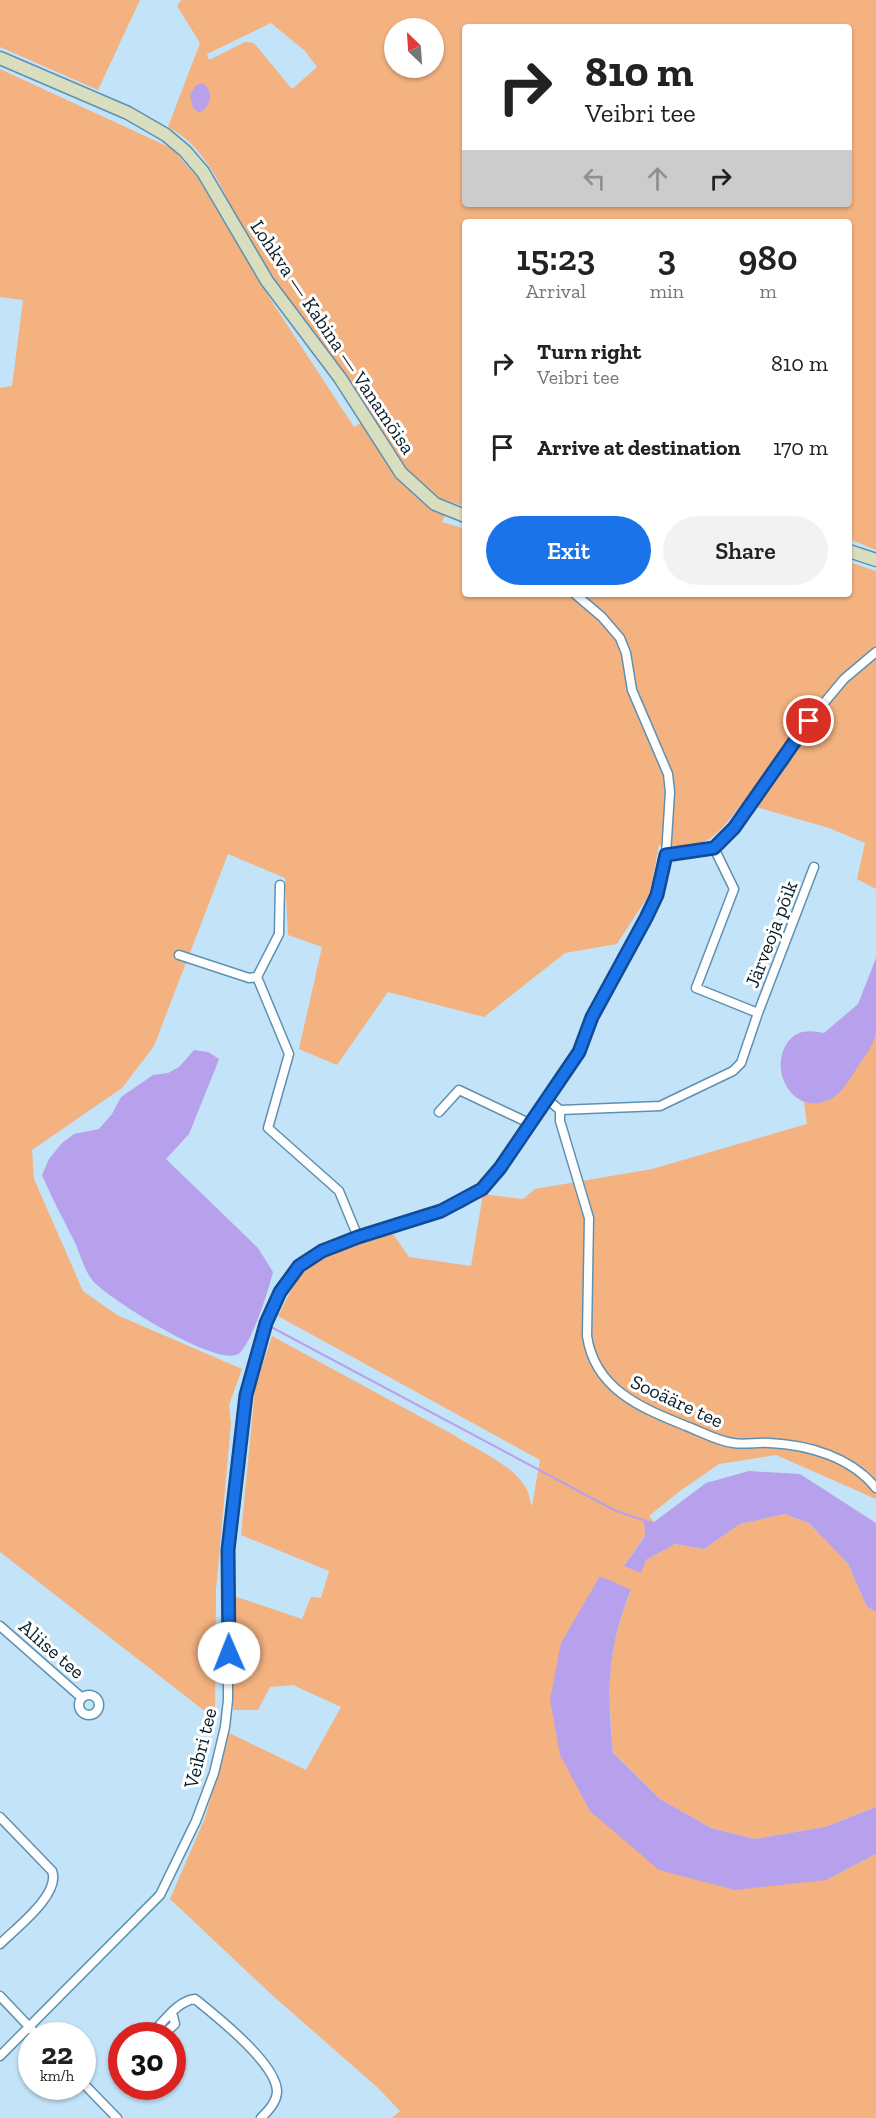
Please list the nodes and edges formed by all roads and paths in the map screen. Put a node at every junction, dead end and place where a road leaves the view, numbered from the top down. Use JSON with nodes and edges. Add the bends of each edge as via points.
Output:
{"nodes":[{"id":1,"x":0,"y":58,"type":"edge"},
{"id":2,"x":462,"y":515,"type":"edge"},
{"id":3,"x":852,"y":552,"type":"edge"},
{"id":4,"x":876,"y":560,"type":"edge"},
{"id":5,"x":579,"y":597,"type":"edge"},
{"id":6,"x":876,"y":652,"type":"edge"},
{"id":7,"x":714,"y":848,"type":"junction"},
{"id":8,"x":666,"y":855,"type":"junction"},
{"id":9,"x":814,"y":867,"type":"dead end"},
{"id":10,"x":279,"y":885,"type":"dead end"},
{"id":11,"x":179,"y":955,"type":"dead end"},
{"id":12,"x":257,"y":977,"type":"junction"},
{"id":13,"x":758,"y":1013,"type":"junction"},
{"id":14,"x":548,"y":1100,"type":"junction"},
{"id":15,"x":560,"y":1110,"type":"junction"},
{"id":16,"x":439,"y":1112,"type":"dead end"},
{"id":17,"x":531,"y":1124,"type":"junction"},
{"id":18,"x":358,"y":1237,"type":"junction"},
{"id":19,"x":876,"y":1488,"type":"edge"},
{"id":20,"x":0,"y":1626,"type":"edge"},
{"id":21,"x":82,"y":1698,"type":"dead end"},
{"id":22,"x":0,"y":1817,"type":"edge"},
{"id":23,"x":0,"y":1944,"type":"edge"},
{"id":24,"x":0,"y":1996,"type":"edge"},
{"id":25,"x":172,"y":2012,"type":"dead end"},
{"id":26,"x":24,"y":2022,"type":"edge"},
{"id":27,"x":34,"y":2022,"type":"edge"},
{"id":28,"x":18,"y":2038,"type":"edge"},
{"id":29,"x":0,"y":2056,"type":"edge"},
{"id":30,"x":96,"y":2096,"type":"edge"},
{"id":31,"x":117,"y":2118,"type":"edge"},
{"id":32,"x":261,"y":2118,"type":"edge"}],
"edges":[{"from":1,"to":2,"type":"street","name":"Lohkva — Kabina — Vanamõisa","via":[[128,113],[185,151],[203,172],[267,281],[340,378],[401,473],[435,504]]},
{"from":3,"to":4,"type":"street"},
{"from":5,"to":8,"type":"street","name":"Veibri tee","via":[[620,638],[632,690],[668,774]]},
{"from":6,"to":7,"type":"street","via":[[844,679],[823,704],[734,828]]},
{"from":7,"to":8,"type":"street"},
{"from":7,"to":13,"type":"street","via":[[734,889],[696,988]]},
{"from":8,"to":14,"type":"street","name":"Veibri tee","via":[[657,895],[646,918],[592,1017],[579,1052]]},
{"from":9,"to":13,"type":"street","name":"Järveoja põik"},
{"from":10,"to":12,"type":"street","via":[[279,934]]},
{"from":11,"to":12,"type":"street","via":[[249,978]]},
{"from":12,"to":18,"type":"street","via":[[290,1054],[268,1128],[339,1191]]},
{"from":13,"to":15,"type":"street","name":"Järveoja põik","via":[[741,1063],[733,1071],[669,1102],[647,1107]]},
{"from":14,"to":15,"type":"street"},
{"from":14,"to":17,"type":"street","name":"Veibri tee"},
{"from":15,"to":19,"type":"street","name":"Sooääre tee","via":[[589,1218],[587,1336],[604,1377],[626,1399],[711,1437],[737,1444],[782,1444],[836,1457],[859,1470]]},
{"from":16,"to":17,"type":"street","via":[[459,1090]]},
{"from":17,"to":18,"type":"street","name":"Veibri tee","via":[[482,1189],[461,1203]]},
{"from":18,"to":27,"type":"street","name":"Veibri tee","via":[[299,1266],[266,1323],[246,1395],[228,1550],[225,1728],[196,1821],[160,1895]]},
{"from":20,"to":21,"type":"street","name":"Aliise tee"},
{"from":22,"to":23,"type":"street","via":[[52,1871],[54,1882],[49,1895]]},
{"from":24,"to":26,"type":"street"},
{"from":25,"to":32,"type":"street","via":[[195,1999],[224,2022],[273,2076],[276,2099]]},
{"from":28,"to":29,"type":"street","name":"Veibri tee"},
{"from":30,"to":31,"type":"street"}]}
